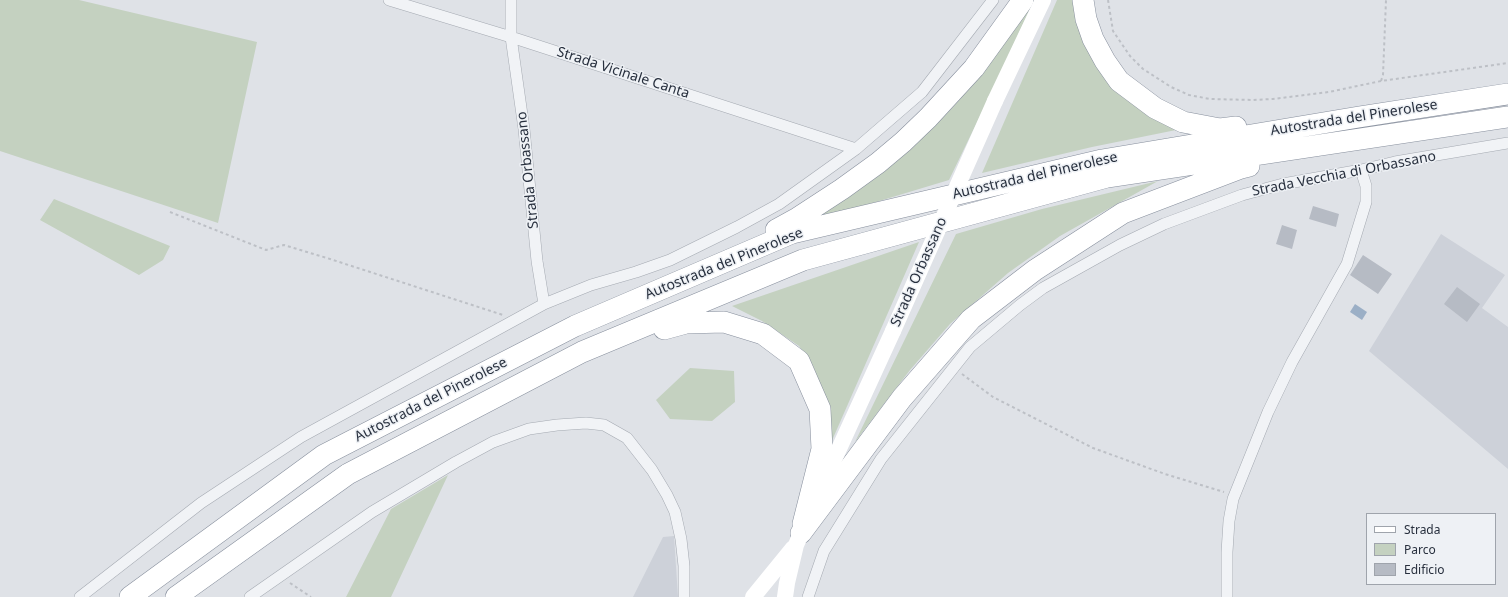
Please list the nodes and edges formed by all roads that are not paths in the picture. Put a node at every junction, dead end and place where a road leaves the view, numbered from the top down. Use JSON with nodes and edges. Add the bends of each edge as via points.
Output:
{"nodes":[{"id":1,"x":389,"y":0,"type":"edge"},
{"id":2,"x":511,"y":0,"type":"edge"},
{"id":3,"x":993,"y":0,"type":"edge"},
{"id":4,"x":1023,"y":0,"type":"edge"},
{"id":5,"x":1043,"y":0,"type":"edge"},
{"id":6,"x":1083,"y":0,"type":"edge"},
{"id":7,"x":512,"y":37,"type":"junction"},
{"id":8,"x":1508,"y":94,"type":"edge"},
{"id":9,"x":1358,"y":117,"type":"junction"},
{"id":10,"x":1508,"y":117,"type":"edge"},
{"id":11,"x":1376,"y":137,"type":"junction"},
{"id":12,"x":1508,"y":143,"type":"edge"},
{"id":13,"x":856,"y":149,"type":"junction"},
{"id":14,"x":1361,"y":170,"type":"junction"},
{"id":15,"x":544,"y":304,"type":"junction"},
{"id":16,"x":575,"y":326,"type":"junction"},
{"id":17,"x":582,"y":352,"type":"junction"},
{"id":18,"x":798,"y":539,"type":"junction"},
{"id":19,"x":80,"y":597,"type":"edge"},
{"id":20,"x":130,"y":597,"type":"edge"},
{"id":21,"x":176,"y":597,"type":"edge"},
{"id":22,"x":250,"y":597,"type":"edge"},
{"id":23,"x":684,"y":597,"type":"edge"},
{"id":24,"x":752,"y":597,"type":"edge"},
{"id":25,"x":785,"y":597,"type":"edge"},
{"id":26,"x":808,"y":597,"type":"edge"},
{"id":27,"x":1227,"y":597,"type":"edge"}],
"edges":[{"from":1,"to":7,"type":"street","name":"Strada Vicinale Canta"},
{"from":2,"to":7,"type":"street","name":"Strada Orbassano"},
{"from":3,"to":13,"type":"street","via":[[922,92]]},
{"from":4,"to":16,"type":"highway","via":[[974,68],[928,118],[878,163],[796,219],[748,245]]},
{"from":5,"to":18,"type":"main road","name":"Strada Orbassano","bridge":true},
{"from":6,"to":9,"type":"highway","via":[[1093,39],[1119,80],[1154,108],[1183,122],[1220,129]]},
{"from":7,"to":13,"type":"street","name":"Strada Vicinale Canta"},
{"from":7,"to":15,"type":"street","name":"Strada Orbassano"},
{"from":8,"to":9,"type":"highway","name":"Autostrada del Pinerolese"},
{"from":9,"to":16,"type":"highway","name":"Autostrada del Pinerolese","via":[[1102,160],[792,233]]},
{"from":10,"to":11,"type":"highway","name":"Autostrada del Pinerolese"},
{"from":11,"to":17,"type":"highway","name":"Autostrada del Pinerolese","via":[[1107,178],[803,260]]},
{"from":11,"to":18,"type":"highway","via":[[1241,168],[1123,213],[1035,270],[971,319],[902,398]]},
{"from":12,"to":14,"type":"street","name":"Strada Vecchia di Orbassano"},
{"from":13,"to":15,"type":"street","via":[[779,204],[703,245],[670,260],[591,285]]},
{"from":14,"to":26,"type":"street","name":"Strada Vecchia di Orbassano","via":[[1242,194],[1164,224],[1120,245],[1043,288],[1026,301],[970,347],[881,459],[824,551]]},
{"from":14,"to":27,"type":"street","via":[[1366,186],[1366,202],[1347,264],[1292,362],[1259,433],[1233,498],[1226,552]]},
{"from":15,"to":19,"type":"street","via":[[301,437],[201,503]]},
{"from":16,"to":20,"type":"highway","name":"Autostrada del Pinerolese","via":[[324,455]]},
{"from":17,"to":18,"type":"highway","via":[[686,323],[724,322],[763,334],[799,361],[820,409],[822,449]]},
{"from":17,"to":21,"type":"highway","name":"Autostrada del Pinerolese","via":[[348,474]]},
{"from":18,"to":24,"type":"main road","name":"Strada Orbassano"},
{"from":18,"to":25,"type":"main road","name":"Strada Orbassano"},
{"from":22,"to":23,"type":"street","via":[[372,512],[492,442],[529,429],[557,424],[586,423],[604,426],[627,438],[652,470],[667,495],[675,512],[681,539]]}]}
